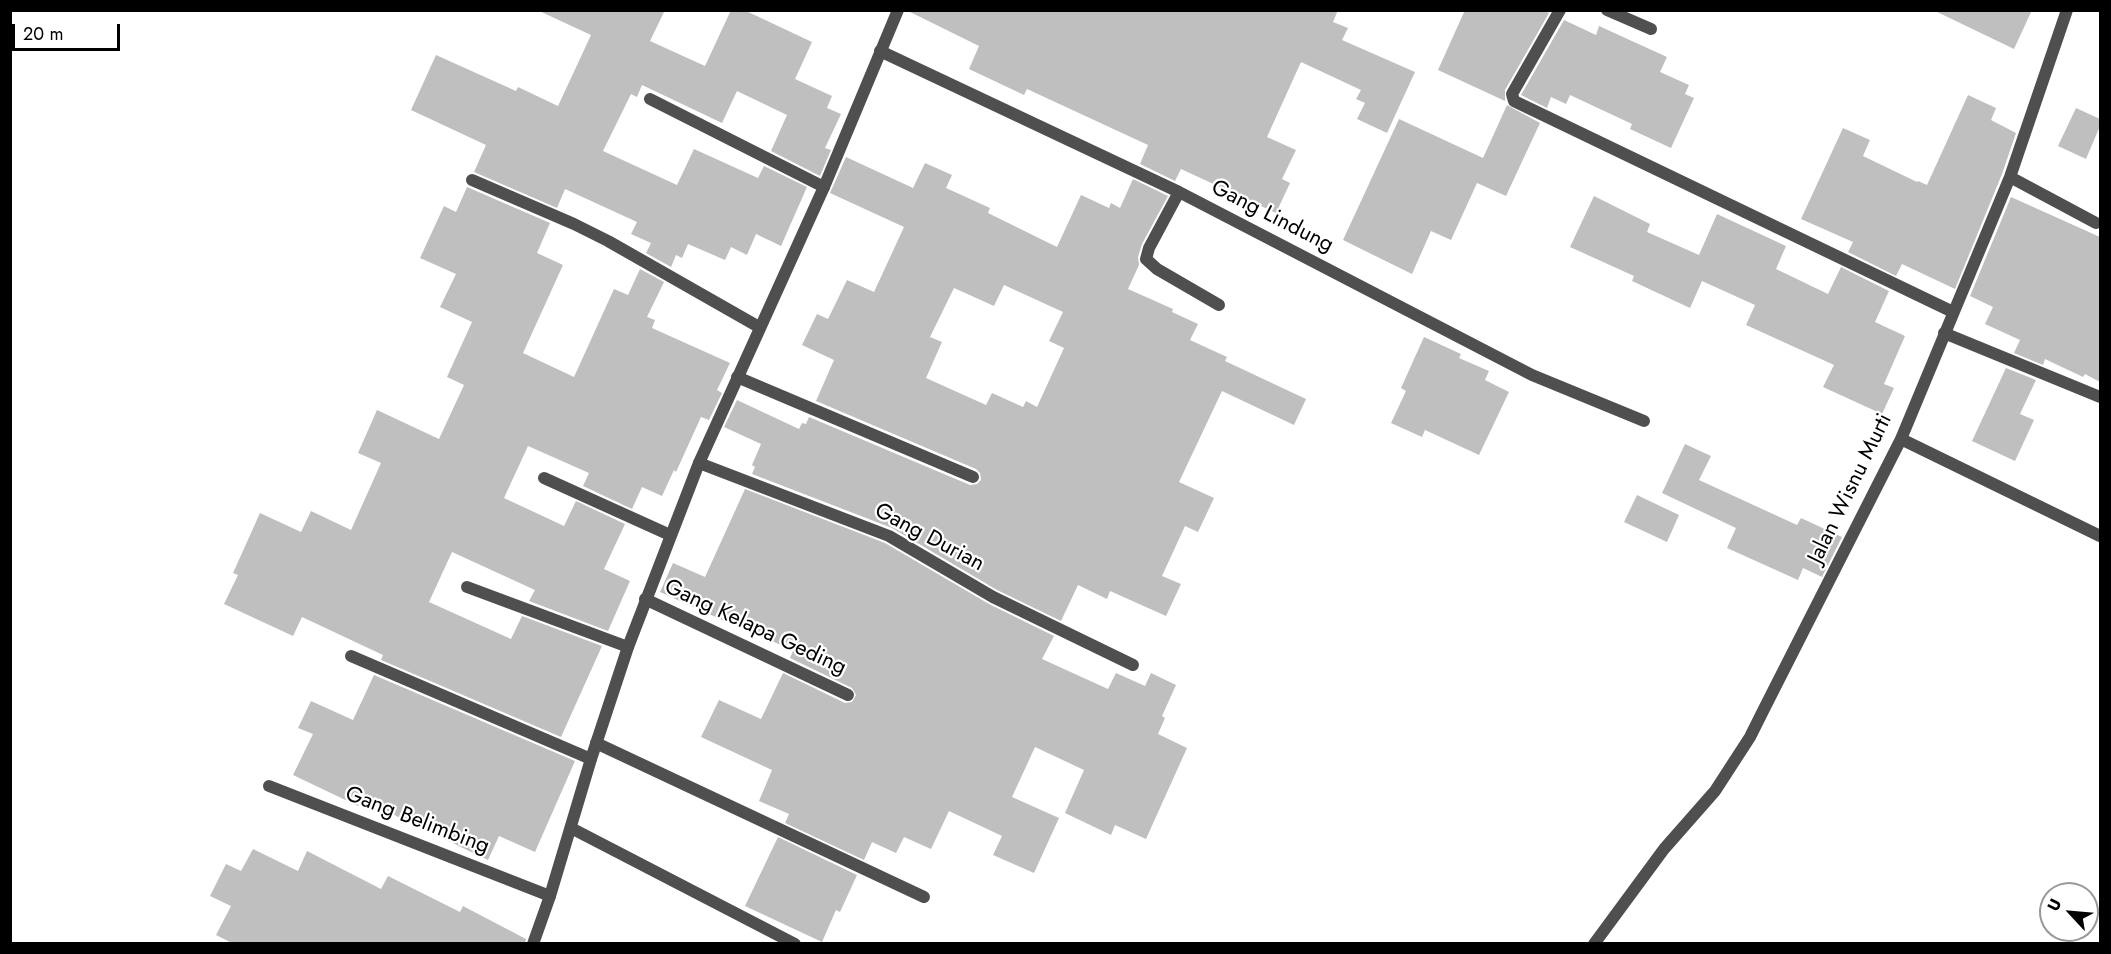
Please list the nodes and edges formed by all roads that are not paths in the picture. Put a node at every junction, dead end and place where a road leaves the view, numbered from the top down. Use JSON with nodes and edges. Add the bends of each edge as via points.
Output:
{"nodes":[{"id":1,"x":898,"y":10,"type":"edge"},
{"id":2,"x":1560,"y":10,"type":"edge"},
{"id":3,"x":1607,"y":10,"type":"edge"},
{"id":4,"x":2067,"y":10,"type":"edge"},
{"id":5,"x":1651,"y":29,"type":"dead end"},
{"id":6,"x":880,"y":51,"type":"junction"},
{"id":7,"x":650,"y":99,"type":"dead end"},
{"id":8,"x":2010,"y":177,"type":"junction"},
{"id":9,"x":472,"y":180,"type":"dead end"},
{"id":10,"x":824,"y":187,"type":"junction"},
{"id":11,"x":1179,"y":192,"type":"junction"},
{"id":12,"x":2096,"y":223,"type":"dead end"},
{"id":13,"x":1219,"y":305,"type":"dead end"},
{"id":14,"x":1953,"y":312,"type":"junction"},
{"id":15,"x":759,"y":327,"type":"junction"},
{"id":16,"x":1944,"y":333,"type":"junction"},
{"id":17,"x":737,"y":377,"type":"junction"},
{"id":18,"x":2100,"y":397,"type":"edge"},
{"id":19,"x":1644,"y":421,"type":"dead end"},
{"id":20,"x":1901,"y":439,"type":"junction"},
{"id":21,"x":699,"y":463,"type":"junction"},
{"id":22,"x":973,"y":477,"type":"dead end"},
{"id":23,"x":544,"y":478,"type":"dead end"},
{"id":24,"x":670,"y":535,"type":"junction"},
{"id":25,"x":2100,"y":536,"type":"edge"},
{"id":26,"x":467,"y":587,"type":"dead end"},
{"id":27,"x":645,"y":599,"type":"junction"},
{"id":28,"x":628,"y":647,"type":"junction"},
{"id":29,"x":351,"y":656,"type":"dead end"},
{"id":30,"x":1133,"y":665,"type":"dead end"},
{"id":31,"x":848,"y":696,"type":"dead end"},
{"id":32,"x":596,"y":743,"type":"junction"},
{"id":33,"x":591,"y":759,"type":"junction"},
{"id":34,"x":269,"y":786,"type":"dead end"},
{"id":35,"x":571,"y":828,"type":"junction"},
{"id":36,"x":550,"y":896,"type":"junction"},
{"id":37,"x":924,"y":897,"type":"dead end"},
{"id":38,"x":533,"y":944,"type":"edge"},
{"id":39,"x":795,"y":944,"type":"edge"},
{"id":40,"x":1594,"y":944,"type":"edge"}],
"edges":[{"from":1,"to":6,"type":"street"},
{"from":2,"to":14,"type":"street","via":[[1512,94],[1514,101]]},
{"from":3,"to":5,"type":"street"},
{"from":4,"to":8,"type":"street","name":"Jalan Wisnu Murti"},
{"from":6,"to":10,"type":"street"},
{"from":6,"to":11,"type":"street","name":"Gang Lindung"},
{"from":7,"to":10,"type":"street"},
{"from":8,"to":12,"type":"street"},
{"from":8,"to":14,"type":"street","name":"Jalan Wisnu Murti"},
{"from":9,"to":15,"type":"street","via":[[608,241]]},
{"from":10,"to":15,"type":"street"},
{"from":11,"to":13,"type":"street","via":[[1146,257],[1149,264]]},
{"from":11,"to":19,"type":"street","name":"Gang Lindung","via":[[1532,375]]},
{"from":14,"to":16,"type":"street","name":"Jalan Wisnu Murti"},
{"from":15,"to":17,"type":"street"},
{"from":16,"to":18,"type":"street"},
{"from":16,"to":20,"type":"street","name":"Jalan Wisnu Murti"},
{"from":17,"to":21,"type":"street"},
{"from":17,"to":22,"type":"street"},
{"from":20,"to":25,"type":"street"},
{"from":20,"to":40,"type":"street","name":"Jalan Wisnu Murti","via":[[1750,737],[1714,791],[1664,849]]},
{"from":21,"to":24,"type":"street"},
{"from":21,"to":30,"type":"street","name":"Gang Durian","via":[[889,536],[993,597]]},
{"from":23,"to":24,"type":"street"},
{"from":24,"to":27,"type":"street"},
{"from":26,"to":28,"type":"street"},
{"from":27,"to":28,"type":"street"},
{"from":27,"to":31,"type":"street","name":"Gang Kelapa Geding"},
{"from":28,"to":32,"type":"street"},
{"from":29,"to":33,"type":"street"},
{"from":32,"to":33,"type":"street"},
{"from":32,"to":37,"type":"street"},
{"from":33,"to":35,"type":"street"},
{"from":34,"to":36,"type":"street","name":"Gang Belimbing"},
{"from":35,"to":36,"type":"street"},
{"from":35,"to":39,"type":"street"},
{"from":36,"to":38,"type":"street"}]}
